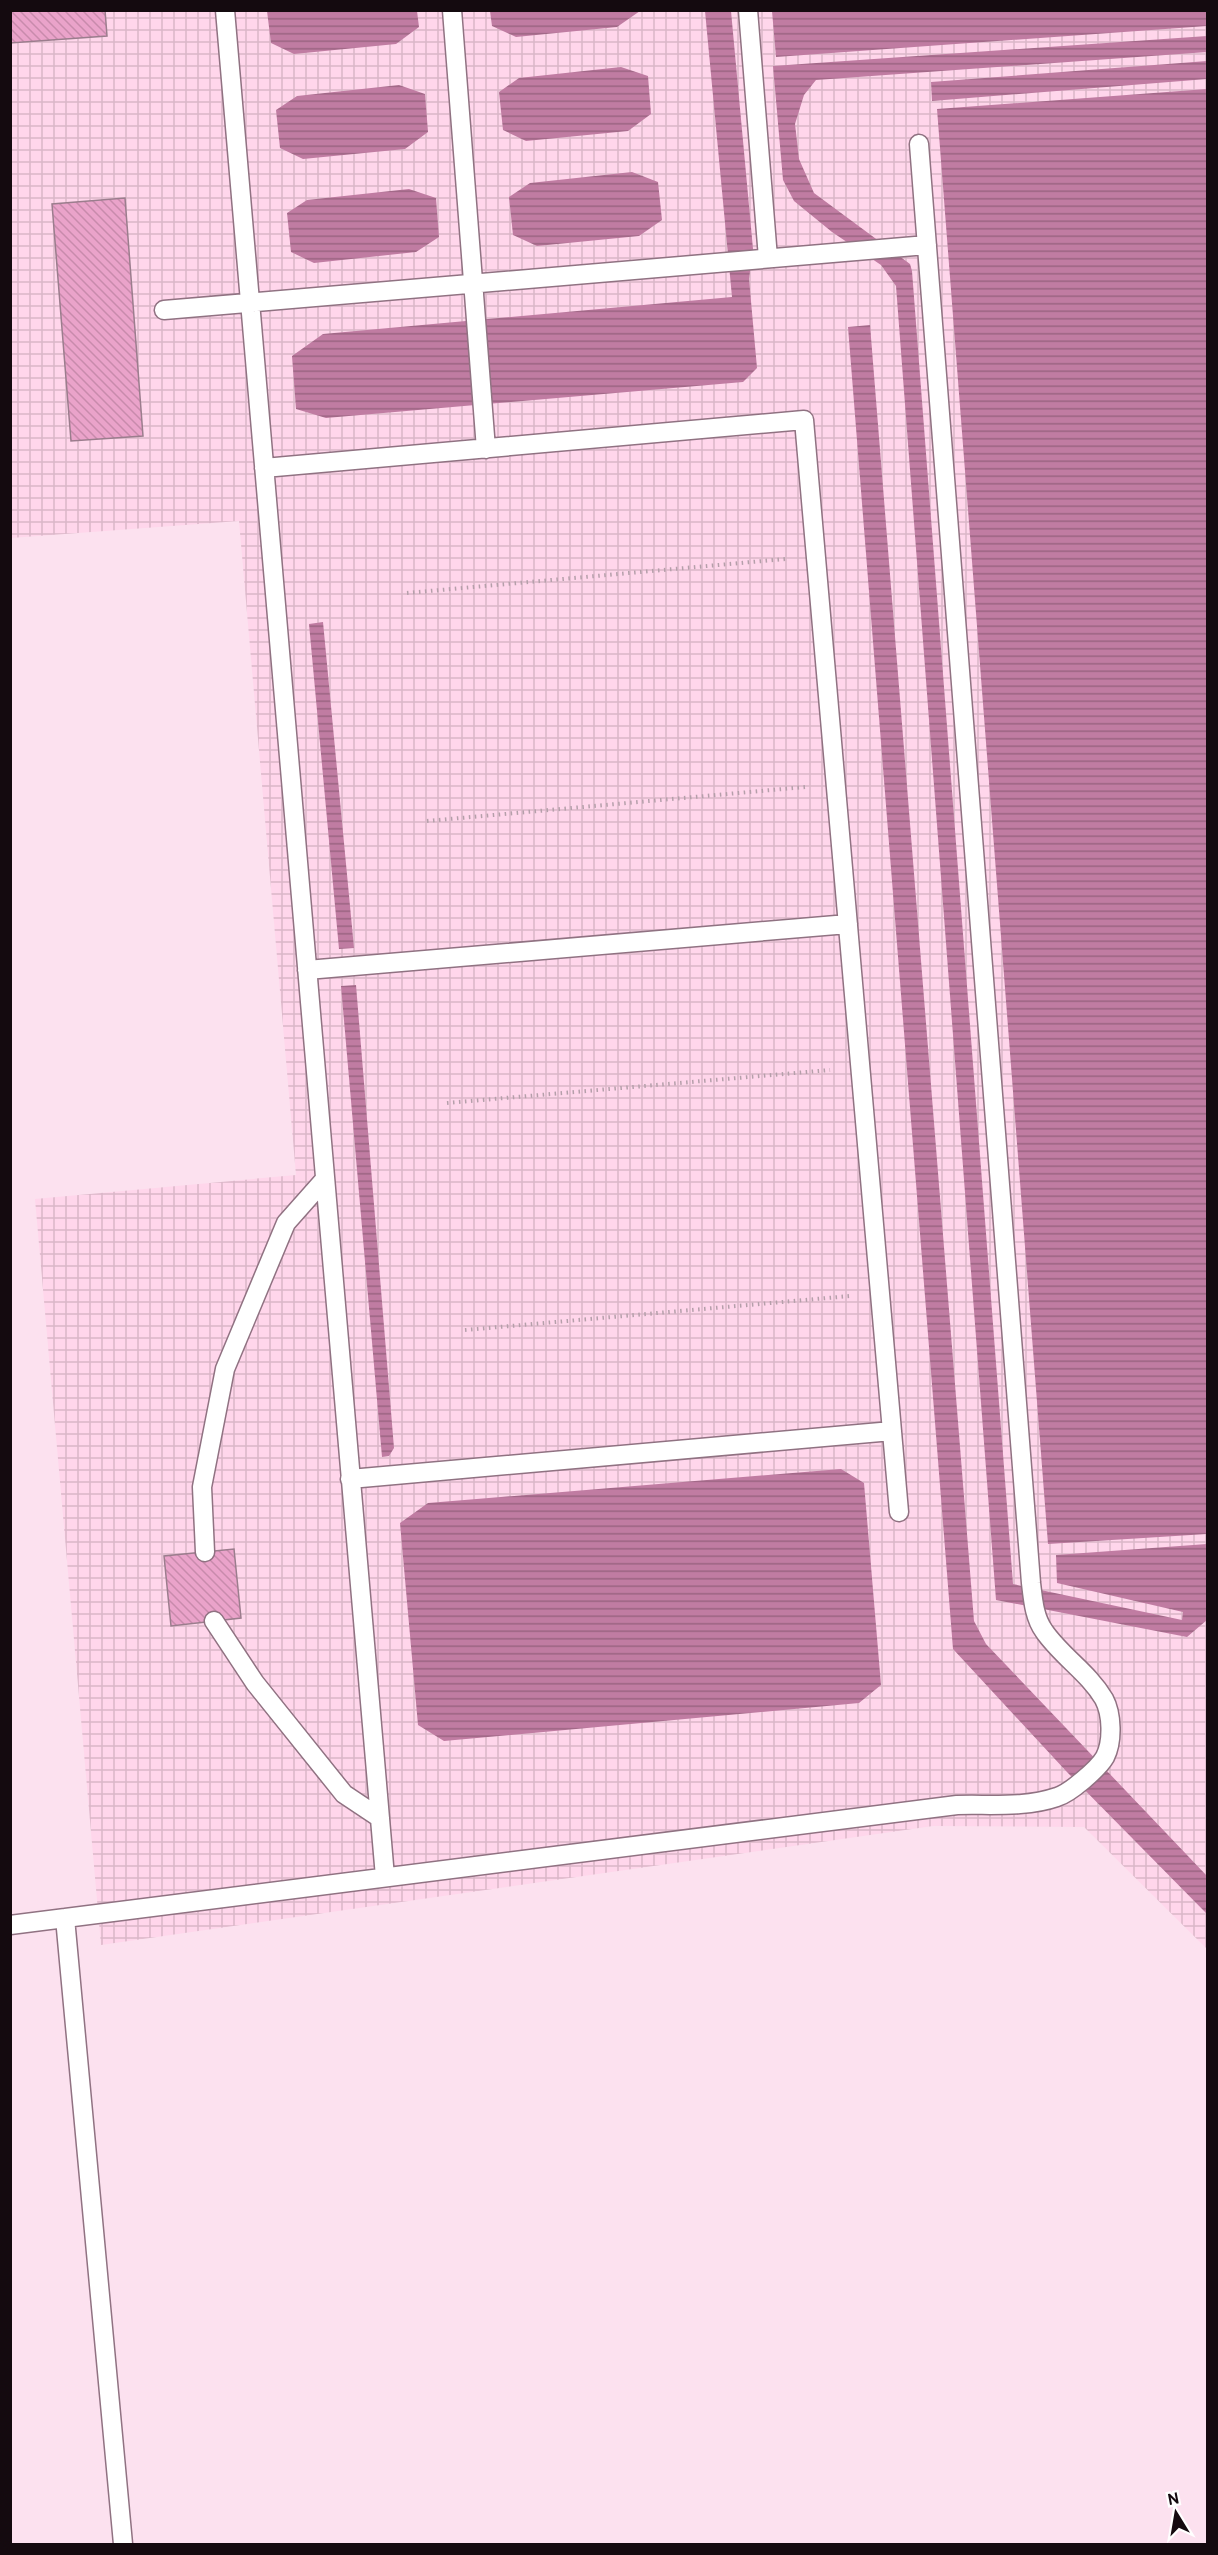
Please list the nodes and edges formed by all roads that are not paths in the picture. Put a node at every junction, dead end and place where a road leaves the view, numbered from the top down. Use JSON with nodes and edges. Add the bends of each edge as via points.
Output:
{"nodes":[{"id":1,"x":225,"y":10,"type":"edge"},
{"id":2,"x":452,"y":10,"type":"edge"},
{"id":3,"x":748,"y":10,"type":"edge"},
{"id":4,"x":919,"y":144,"type":"dead end"},
{"id":5,"x":927,"y":244,"type":"junction"},
{"id":6,"x":762,"y":259,"type":"junction"},
{"id":7,"x":474,"y":284,"type":"junction"},
{"id":8,"x":250,"y":303,"type":"junction"},
{"id":9,"x":164,"y":310,"type":"dead end"},
{"id":10,"x":486,"y":448,"type":"junction"},
{"id":11,"x":264,"y":468,"type":"junction"},
{"id":12,"x":848,"y":924,"type":"junction"},
{"id":13,"x":307,"y":970,"type":"junction"},
{"id":14,"x":325,"y":1179,"type":"junction"},
{"id":15,"x":892,"y":1431,"type":"junction"},
{"id":16,"x":350,"y":1479,"type":"junction"},
{"id":17,"x":899,"y":1512,"type":"dead end"},
{"id":18,"x":205,"y":1552,"type":"dead end"},
{"id":19,"x":214,"y":1621,"type":"dead end"},
{"id":20,"x":380,"y":1818,"type":"junction"},
{"id":21,"x":385,"y":1877,"type":"junction"},
{"id":22,"x":65,"y":1918,"type":"junction"},
{"id":23,"x":10,"y":1925,"type":"edge"},
{"id":24,"x":123,"y":2544,"type":"edge"}],
"edges":[{"from":1,"to":8,"type":"lane"},
{"from":2,"to":7,"type":"lane"},
{"from":3,"to":6,"type":"lane"},
{"from":4,"to":5,"type":"lane"},
{"from":5,"to":6,"type":"lane"},
{"from":5,"to":21,"type":"lane","via":[[1030,1583],[1035,1612],[1044,1631],[1083,1671],[1105,1701],[1111,1732],[1105,1757],[1072,1790],[1027,1804],[957,1805]]},
{"from":6,"to":7,"type":"lane"},
{"from":7,"to":8,"type":"lane"},
{"from":7,"to":10,"type":"lane"},
{"from":8,"to":9,"type":"lane"},
{"from":8,"to":11,"type":"lane"},
{"from":10,"to":11,"type":"lane"},
{"from":10,"to":12,"type":"lane","via":[[804,420]]},
{"from":11,"to":13,"type":"lane"},
{"from":12,"to":13,"type":"lane"},
{"from":12,"to":15,"type":"lane"},
{"from":13,"to":14,"type":"lane"},
{"from":14,"to":16,"type":"lane"},
{"from":14,"to":18,"type":"lane","via":[[286,1223],[225,1369],[202,1487]]},
{"from":15,"to":16,"type":"lane"},
{"from":15,"to":17,"type":"lane"},
{"from":16,"to":20,"type":"lane"},
{"from":19,"to":20,"type":"lane","via":[[255,1683],[344,1794]]},
{"from":20,"to":21,"type":"lane"},
{"from":21,"to":22,"type":"lane"},
{"from":22,"to":23,"type":"lane"},
{"from":22,"to":24,"type":"lane"}]}
